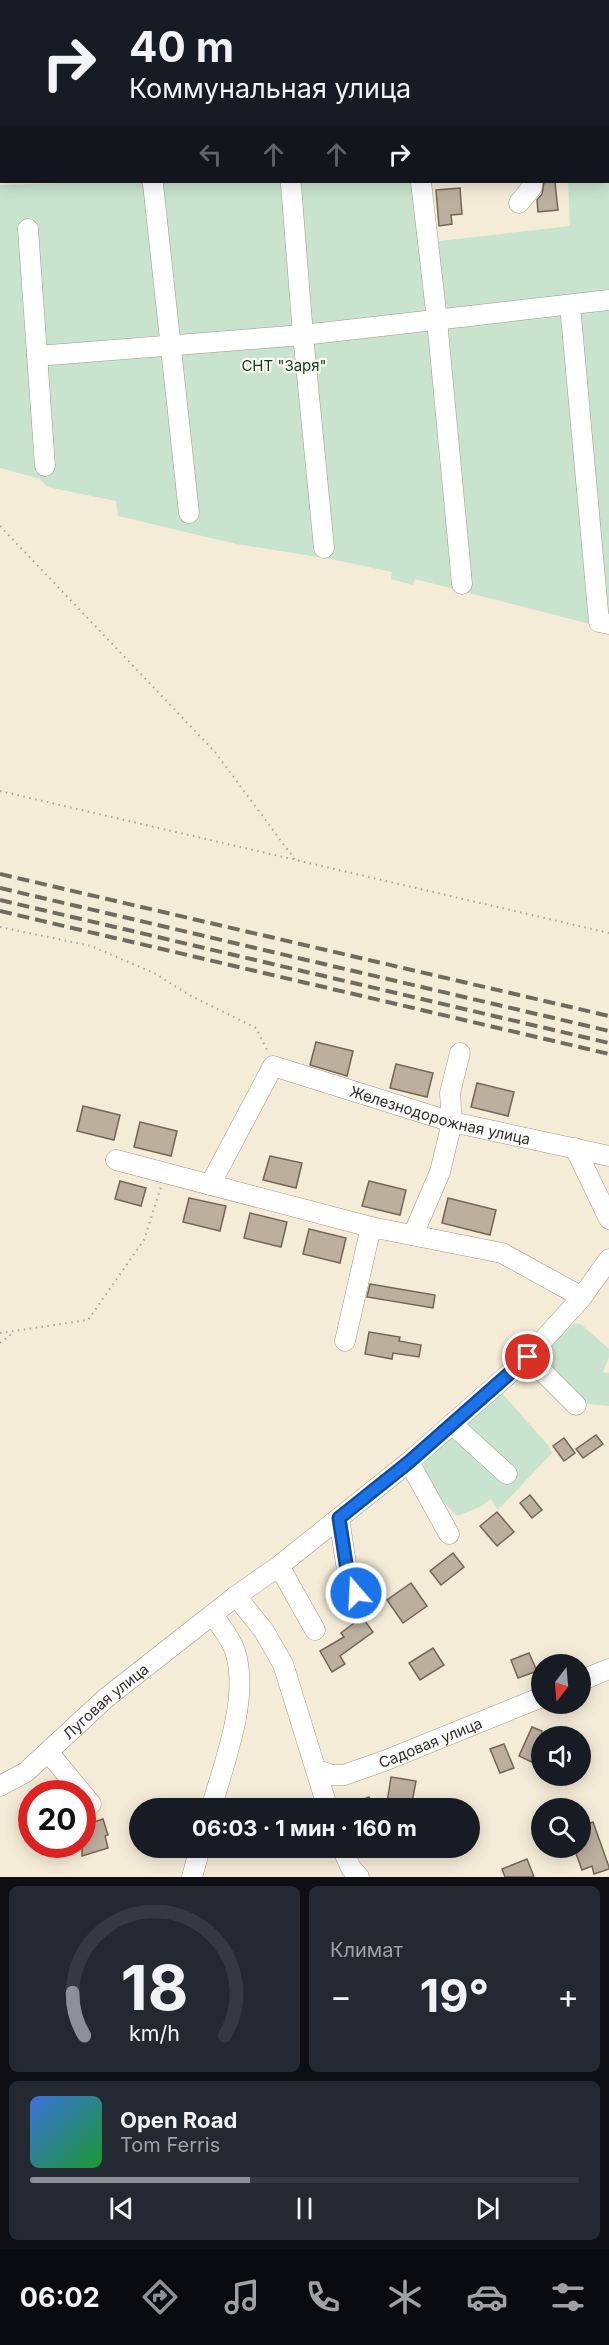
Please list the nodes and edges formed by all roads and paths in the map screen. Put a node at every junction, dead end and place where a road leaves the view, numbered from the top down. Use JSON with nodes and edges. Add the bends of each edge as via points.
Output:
{"nodes":[{"id":1,"x":421,"y":183,"type":"edge"},
{"id":2,"x":532,"y":183,"type":"edge"},
{"id":3,"x":153,"y":184,"type":"dead end"},
{"id":4,"x":291,"y":184,"type":"dead end"},
{"id":5,"x":519,"y":203,"type":"dead end"},
{"id":6,"x":28,"y":229,"type":"dead end"},
{"id":7,"x":609,"y":300,"type":"edge"},
{"id":8,"x":570,"y":305,"type":"junction"},
{"id":9,"x":437,"y":320,"type":"junction"},
{"id":10,"x":303,"y":334,"type":"junction"},
{"id":11,"x":170,"y":344,"type":"junction"},
{"id":12,"x":37,"y":356,"type":"junction"},
{"id":13,"x":45,"y":466,"type":"dead end"},
{"id":14,"x":189,"y":513,"type":"dead end"},
{"id":15,"x":0,"y":526,"type":"edge"},
{"id":16,"x":324,"y":548,"type":"dead end"},
{"id":17,"x":462,"y":584,"type":"dead end"},
{"id":18,"x":609,"y":624,"type":"edge"},
{"id":19,"x":0,"y":791,"type":"edge"},
{"id":20,"x":296,"y":861,"type":"junction"},
{"id":21,"x":0,"y":927,"type":"edge"},
{"id":22,"x":609,"y":933,"type":"edge"},
{"id":23,"x":460,"y":1053,"type":"dead end"},
{"id":24,"x":273,"y":1066,"type":"junction"},
{"id":25,"x":452,"y":1122,"type":"junction"},
{"id":26,"x":575,"y":1148,"type":"junction"},
{"id":27,"x":609,"y":1156,"type":"edge"},
{"id":28,"x":116,"y":1160,"type":"dead end"},
{"id":29,"x":165,"y":1173,"type":"junction"},
{"id":30,"x":210,"y":1185,"type":"junction"},
{"id":31,"x":609,"y":1219,"type":"edge"},
{"id":32,"x":371,"y":1227,"type":"junction"},
{"id":33,"x":413,"y":1235,"type":"junction"},
{"id":34,"x":609,"y":1259,"type":"edge"},
{"id":35,"x":582,"y":1297,"type":"junction"},
{"id":36,"x":16,"y":1331,"type":"junction"},
{"id":37,"x":0,"y":1333,"type":"edge"},
{"id":38,"x":345,"y":1341,"type":"dead end"},
{"id":39,"x":0,"y":1343,"type":"edge"},
{"id":40,"x":528,"y":1357,"type":"junction"},
{"id":41,"x":576,"y":1405,"type":"dead end"},
{"id":42,"x":452,"y":1424,"type":"junction"},
{"id":43,"x":409,"y":1462,"type":"junction"},
{"id":44,"x":507,"y":1474,"type":"dead end"},
{"id":45,"x":339,"y":1518,"type":"junction"},
{"id":46,"x":449,"y":1534,"type":"dead end"},
{"id":47,"x":279,"y":1566,"type":"junction"},
{"id":48,"x":236,"y":1596,"type":"junction"},
{"id":49,"x":363,"y":1603,"type":"dead end"},
{"id":50,"x":213,"y":1615,"type":"junction"},
{"id":51,"x":315,"y":1630,"type":"dead end"},
{"id":52,"x":609,"y":1669,"type":"edge"},
{"id":53,"x":591,"y":1676,"type":"edge"},
{"id":54,"x":531,"y":1701,"type":"edge"},
{"id":55,"x":49,"y":1753,"type":"junction"},
{"id":56,"x":317,"y":1770,"type":"junction"},
{"id":57,"x":71,"y":1780,"type":"edge"},
{"id":58,"x":0,"y":1786,"type":"edge"},
{"id":59,"x":214,"y":1798,"type":"edge"},
{"id":60,"x":325,"y":1798,"type":"edge"},
{"id":61,"x":197,"y":1858,"type":"edge"},
{"id":62,"x":346,"y":1858,"type":"edge"},
{"id":63,"x":192,"y":1877,"type":"edge"},
{"id":64,"x":359,"y":1877,"type":"edge"}],
"edges":[{"from":1,"to":9,"type":"street"},
{"from":2,"to":5,"type":"street"},
{"from":3,"to":11,"type":"street"},
{"from":4,"to":10,"type":"street"},
{"from":6,"to":12,"type":"street"},
{"from":7,"to":8,"type":"street"},
{"from":8,"to":9,"type":"street"},
{"from":8,"to":18,"type":"street","via":[[599,622]]},
{"from":9,"to":10,"type":"street"},
{"from":9,"to":17,"type":"street"},
{"from":10,"to":11,"type":"street"},
{"from":10,"to":16,"type":"street"},
{"from":11,"to":12,"type":"street"},
{"from":11,"to":14,"type":"street"},
{"from":12,"to":13,"type":"street"},
{"from":15,"to":20,"type":"path","via":[[215,752]]},
{"from":19,"to":20,"type":"path"},
{"from":20,"to":22,"type":"path"},
{"from":21,"to":24,"type":"path","via":[[92,946],[154,973],[256,1028]]},
{"from":23,"to":25,"type":"street","via":[[450,1093]]},
{"from":24,"to":25,"type":"street","name":"Железнодорожная улица"},
{"from":24,"to":30,"type":"street"},
{"from":25,"to":26,"type":"street","name":"Железнодорожная улица"},
{"from":25,"to":33,"type":"street","via":[[440,1172]]},
{"from":26,"to":27,"type":"street","name":"Железнодорожная улица"},
{"from":26,"to":31,"type":"street"},
{"from":28,"to":29,"type":"street"},
{"from":29,"to":30,"type":"street"},
{"from":29,"to":36,"type":"path","via":[[144,1240],[88,1320]]},
{"from":30,"to":32,"type":"street"},
{"from":32,"to":33,"type":"street"},
{"from":32,"to":38,"type":"street"},
{"from":33,"to":35,"type":"street","via":[[502,1252]]},
{"from":34,"to":35,"type":"street","name":"Луговая улица"},
{"from":35,"to":40,"type":"street","name":"Луговая улица"},
{"from":36,"to":37,"type":"path"},
{"from":36,"to":39,"type":"path"},
{"from":40,"to":41,"type":"street"},
{"from":40,"to":42,"type":"street","name":"Луговая улица"},
{"from":42,"to":43,"type":"street","name":"Луговая улица"},
{"from":42,"to":44,"type":"street"},
{"from":43,"to":45,"type":"street","name":"Луговая улица"},
{"from":43,"to":46,"type":"street"},
{"from":45,"to":47,"type":"street","name":"Луговая улица"},
{"from":45,"to":49,"type":"street","via":[[349,1583]]},
{"from":47,"to":48,"type":"street","name":"Луговая улица"},
{"from":47,"to":51,"type":"street"},
{"from":48,"to":50,"type":"street","name":"Луговая улица"},
{"from":48,"to":56,"type":"street","via":[[284,1664]]},
{"from":50,"to":55,"type":"street","name":"Луговая улица","via":[[106,1698]]},
{"from":50,"to":59,"type":"street","via":[[234,1648],[240,1671],[230,1745]]},
{"from":52,"to":53,"type":"street"},
{"from":54,"to":56,"type":"street","name":"Садовая улица","via":[[344,1774]]},
{"from":55,"to":57,"type":"street"},
{"from":55,"to":58,"type":"street","name":"Луговая улица"},
{"from":56,"to":60,"type":"street"},
{"from":61,"to":63,"type":"street"},
{"from":62,"to":64,"type":"street"}]}
